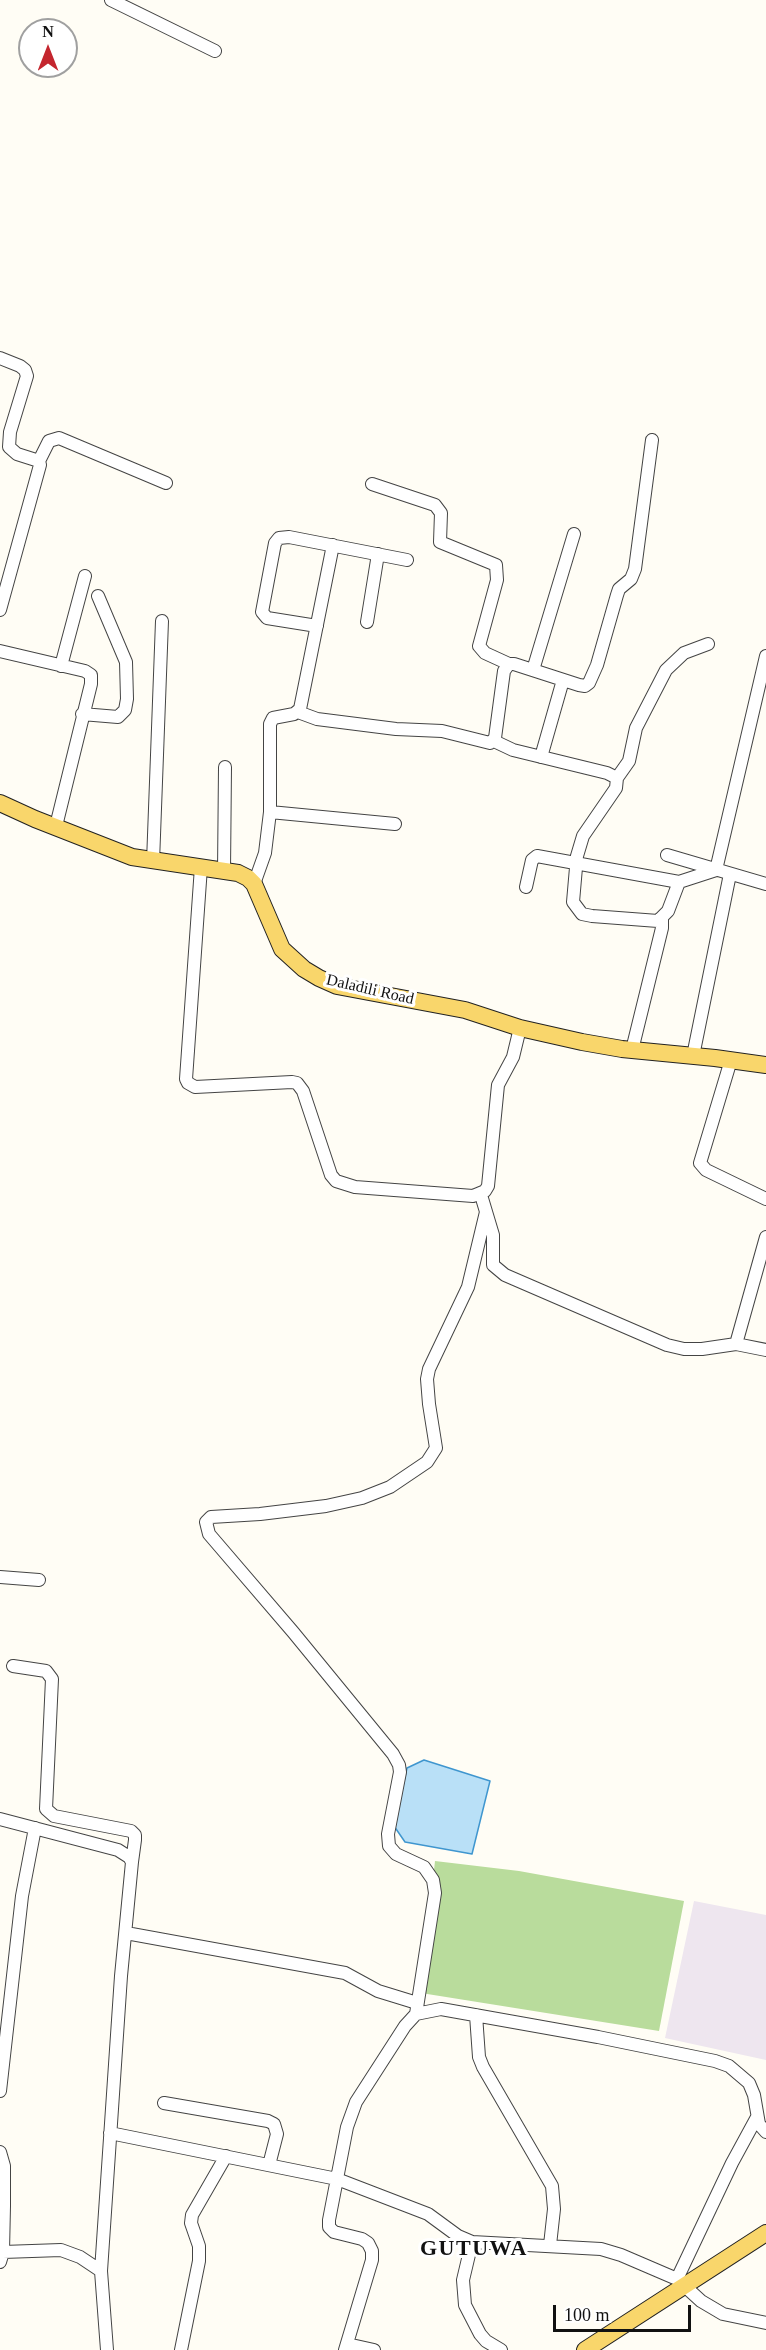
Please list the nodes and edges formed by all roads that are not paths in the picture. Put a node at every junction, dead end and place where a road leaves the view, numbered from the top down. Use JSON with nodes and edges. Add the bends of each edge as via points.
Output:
{"nodes":[{"id":1,"x":111,"y":0,"type":"edge"},
{"id":2,"x":215,"y":51,"type":"dead end"},
{"id":3,"x":0,"y":358,"type":"edge"},
{"id":4,"x":652,"y":440,"type":"dead end"},
{"id":5,"x":39,"y":461,"type":"junction"},
{"id":6,"x":166,"y":483,"type":"dead end"},
{"id":7,"x":372,"y":484,"type":"dead end"},
{"id":8,"x":574,"y":534,"type":"dead end"},
{"id":9,"x":333,"y":545,"type":"junction"},
{"id":10,"x":378,"y":554,"type":"junction"},
{"id":11,"x":407,"y":560,"type":"dead end"},
{"id":12,"x":85,"y":576,"type":"dead end"},
{"id":13,"x":98,"y":596,"type":"dead end"},
{"id":14,"x":0,"y":610,"type":"edge"},
{"id":15,"x":162,"y":621,"type":"dead end"},
{"id":16,"x":367,"y":622,"type":"dead end"},
{"id":17,"x":316,"y":626,"type":"junction"},
{"id":18,"x":708,"y":644,"type":"dead end"},
{"id":19,"x":0,"y":651,"type":"edge"},
{"id":20,"x":766,"y":657,"type":"edge"},
{"id":21,"x":509,"y":664,"type":"junction"},
{"id":22,"x":61,"y":666,"type":"junction"},
{"id":23,"x":533,"y":670,"type":"junction"},
{"id":24,"x":563,"y":680,"type":"junction"},
{"id":25,"x":298,"y":712,"type":"junction"},
{"id":26,"x":82,"y":714,"type":"junction"},
{"id":27,"x":494,"y":741,"type":"junction"},
{"id":28,"x":541,"y":757,"type":"junction"},
{"id":29,"x":225,"y":767,"type":"dead end"},
{"id":30,"x":617,"y":778,"type":"junction"},
{"id":31,"x":0,"y":803,"type":"edge"},
{"id":32,"x":270,"y":812,"type":"junction"},
{"id":33,"x":395,"y":824,"type":"dead end"},
{"id":34,"x":56,"y":826,"type":"junction"},
{"id":35,"x":667,"y":855,"type":"dead end"},
{"id":36,"x":576,"y":861,"type":"junction"},
{"id":37,"x":153,"y":862,"type":"junction"},
{"id":38,"x":201,"y":867,"type":"junction"},
{"id":39,"x":716,"y":870,"type":"junction"},
{"id":40,"x":224,"y":871,"type":"junction"},
{"id":41,"x":730,"y":874,"type":"junction"},
{"id":42,"x":679,"y":882,"type":"junction"},
{"id":43,"x":254,"y":884,"type":"junction"},
{"id":44,"x":766,"y":884,"type":"edge"},
{"id":45,"x":526,"y":887,"type":"dead end"},
{"id":46,"x":662,"y":919,"type":"junction"},
{"id":47,"x":520,"y":1028,"type":"junction"},
{"id":48,"x":632,"y":1050,"type":"junction"},
{"id":49,"x":693,"y":1056,"type":"junction"},
{"id":50,"x":731,"y":1060,"type":"junction"},
{"id":51,"x":766,"y":1065,"type":"edge"},
{"id":52,"x":481,"y":1195,"type":"junction"},
{"id":53,"x":766,"y":1199,"type":"edge"},
{"id":54,"x":486,"y":1212,"type":"junction"},
{"id":55,"x":766,"y":1237,"type":"edge"},
{"id":56,"x":736,"y":1344,"type":"junction"},
{"id":57,"x":766,"y":1350,"type":"edge"},
{"id":58,"x":0,"y":1577,"type":"edge"},
{"id":59,"x":39,"y":1580,"type":"dead end"},
{"id":60,"x":13,"y":1666,"type":"dead end"},
{"id":61,"x":0,"y":1819,"type":"edge"},
{"id":62,"x":35,"y":1828,"type":"junction"},
{"id":63,"x":132,"y":1862,"type":"junction"},
{"id":64,"x":126,"y":1933,"type":"junction"},
{"id":65,"x":416,"y":2009,"type":"junction"},
{"id":66,"x":476,"y":2015,"type":"junction"},
{"id":67,"x":0,"y":2091,"type":"edge"},
{"id":68,"x":164,"y":2103,"type":"dead end"},
{"id":69,"x":757,"y":2117,"type":"junction"},
{"id":70,"x":766,"y":2132,"type":"edge"},
{"id":71,"x":110,"y":2133,"type":"junction"},
{"id":72,"x":0,"y":2152,"type":"edge"},
{"id":73,"x":225,"y":2157,"type":"junction"},
{"id":74,"x":269,"y":2165,"type":"junction"},
{"id":75,"x":337,"y":2179,"type":"junction"},
{"id":76,"x":766,"y":2233,"type":"edge"},
{"id":77,"x":472,"y":2242,"type":"junction"},
{"id":78,"x":550,"y":2245,"type":"junction"},
{"id":79,"x":766,"y":2245,"type":"edge"},
{"id":80,"x":2,"y":2257,"type":"edge"},
{"id":81,"x":101,"y":2271,"type":"junction"},
{"id":82,"x":685,"y":2285,"type":"junction"},
{"id":83,"x":766,"y":2323,"type":"edge"},
{"id":84,"x":346,"y":2347,"type":"edge"},
{"id":85,"x":107,"y":2350,"type":"edge"},
{"id":86,"x":181,"y":2350,"type":"edge"},
{"id":87,"x":374,"y":2350,"type":"edge"},
{"id":88,"x":501,"y":2350,"type":"edge"},
{"id":89,"x":585,"y":2350,"type":"edge"},
{"id":90,"x":606,"y":2350,"type":"edge"}],
"edges":[{"from":1,"to":2,"type":"street"},
{"from":3,"to":5,"type":"street","via":[[20,366],[27,376],[9,447]]},
{"from":4,"to":24,"type":"street","via":[[634,574],[619,589],[589,683],[585,686]]},
{"from":5,"to":6,"type":"street","via":[[50,441],[59,438]]},
{"from":5,"to":14,"type":"street"},
{"from":7,"to":21,"type":"street","via":[[435,505],[441,513],[440,542],[496,566],[498,575],[479,646]]},
{"from":8,"to":23,"type":"street"},
{"from":9,"to":10,"type":"street"},
{"from":9,"to":17,"type":"street"},
{"from":9,"to":17,"type":"street","via":[[289,537],[279,538],[275,543],[262,612],[267,618]]},
{"from":10,"to":11,"type":"street"},
{"from":10,"to":16,"type":"street"},
{"from":12,"to":22,"type":"street"},
{"from":13,"to":26,"type":"street","via":[[126,662],[127,699],[125,710],[118,717]]},
{"from":15,"to":37,"type":"street"},
{"from":17,"to":25,"type":"street"},
{"from":18,"to":30,"type":"street","via":[[680,656],[666,670],[636,728],[629,761]]},
{"from":19,"to":22,"type":"street"},
{"from":20,"to":39,"type":"street"},
{"from":21,"to":23,"type":"street"},
{"from":21,"to":27,"type":"street","via":[[504,671]]},
{"from":22,"to":26,"type":"street","via":[[91,675]]},
{"from":23,"to":24,"type":"street"},
{"from":24,"to":28,"type":"street"},
{"from":25,"to":27,"type":"street","via":[[316,719],[442,731]]},
{"from":25,"to":32,"type":"street","via":[[273,718],[270,724]]},
{"from":26,"to":34,"type":"street"},
{"from":27,"to":28,"type":"street"},
{"from":28,"to":30,"type":"street"},
{"from":29,"to":40,"type":"street"},
{"from":30,"to":36,"type":"street","via":[[616,788],[584,836]]},
{"from":31,"to":34,"type":"main road"},
{"from":32,"to":33,"type":"street"},
{"from":32,"to":43,"type":"street","via":[[265,853]]},
{"from":34,"to":37,"type":"main road"},
{"from":35,"to":39,"type":"street"},
{"from":36,"to":42,"type":"street"},
{"from":36,"to":45,"type":"street","via":[[534,857]]},
{"from":36,"to":46,"type":"street","via":[[573,902],[582,914]]},
{"from":37,"to":38,"type":"main road"},
{"from":38,"to":40,"type":"main road"},
{"from":38,"to":52,"type":"street","via":[[185,1074],[188,1083],[206,1087],[297,1083],[331,1175],[345,1185]]},
{"from":39,"to":41,"type":"street"},
{"from":39,"to":42,"type":"street"},
{"from":40,"to":43,"type":"main road","via":[[238,873]]},
{"from":41,"to":44,"type":"street"},
{"from":41,"to":49,"type":"street"},
{"from":42,"to":46,"type":"street"},
{"from":43,"to":47,"type":"main road","name":"Daladili Road","via":[[282,949],[319,978],[336,986],[465,1010]]},
{"from":46,"to":48,"type":"street"},
{"from":47,"to":48,"type":"main road","name":"Daladili Road"},
{"from":47,"to":52,"type":"street","via":[[513,1057],[498,1085],[488,1185]]},
{"from":48,"to":49,"type":"main road","name":"Daladili Road"},
{"from":49,"to":50,"type":"main road","name":"Daladili Road"},
{"from":50,"to":51,"type":"main road","name":"Daladili Road"},
{"from":50,"to":53,"type":"street","via":[[700,1163],[706,1170]]},
{"from":52,"to":54,"type":"street"},
{"from":54,"to":56,"type":"street","via":[[493,1235],[493,1265],[505,1275],[667,1345],[702,1349]]},
{"from":54,"to":65,"type":"street","via":[[468,1287],[429,1369],[429,1404],[436,1448],[427,1462],[390,1487],[362,1498],[271,1513],[212,1517],[206,1522],[209,1534],[397,1760],[400,1772],[389,1846],[396,1854],[424,1867],[433,1880],[435,1893]]},
{"from":55,"to":56,"type":"street"},
{"from":56,"to":57,"type":"street"},
{"from":58,"to":59,"type":"street"},
{"from":60,"to":63,"type":"street","via":[[46,1671],[52,1679],[46,1809],[54,1816],[131,1831],[135,1835]]},
{"from":61,"to":62,"type":"street"},
{"from":62,"to":63,"type":"street","via":[[118,1850]]},
{"from":62,"to":67,"type":"street","via":[[22,1896]]},
{"from":63,"to":64,"type":"street"},
{"from":64,"to":65,"type":"street","via":[[345,1973]]},
{"from":64,"to":71,"type":"street"},
{"from":65,"to":66,"type":"street"},
{"from":65,"to":75,"type":"street","via":[[356,2102]]},
{"from":66,"to":69,"type":"street","via":[[715,2061],[749,2083]]},
{"from":66,"to":78,"type":"street","via":[[483,2067],[552,2186]]},
{"from":68,"to":74,"type":"street","via":[[274,2124],[277,2134]]},
{"from":69,"to":70,"type":"street"},
{"from":69,"to":82,"type":"street","via":[[727,2171]]},
{"from":71,"to":73,"type":"street"},
{"from":71,"to":81,"type":"street"},
{"from":72,"to":80,"type":"street","via":[[4,2166]]},
{"from":73,"to":74,"type":"street"},
{"from":73,"to":86,"type":"street","via":[[190,2223],[199,2246],[199,2261]]},
{"from":74,"to":75,"type":"street"},
{"from":75,"to":77,"type":"street","via":[[428,2214]]},
{"from":75,"to":84,"type":"street","via":[[329,2227],[362,2239],[372,2251]]},
{"from":76,"to":82,"type":"main road"},
{"from":77,"to":78,"type":"street"},
{"from":77,"to":88,"type":"street","via":[[463,2280],[465,2304],[480,2334]]},
{"from":78,"to":82,"type":"street","via":[[601,2249]]},
{"from":79,"to":82,"type":"main road"},
{"from":80,"to":81,"type":"street","via":[[62,2250]]},
{"from":81,"to":85,"type":"street"},
{"from":82,"to":83,"type":"street","via":[[710,2308]]},
{"from":82,"to":89,"type":"main road"},
{"from":82,"to":90,"type":"main road"},
{"from":84,"to":87,"type":"street"}]}
